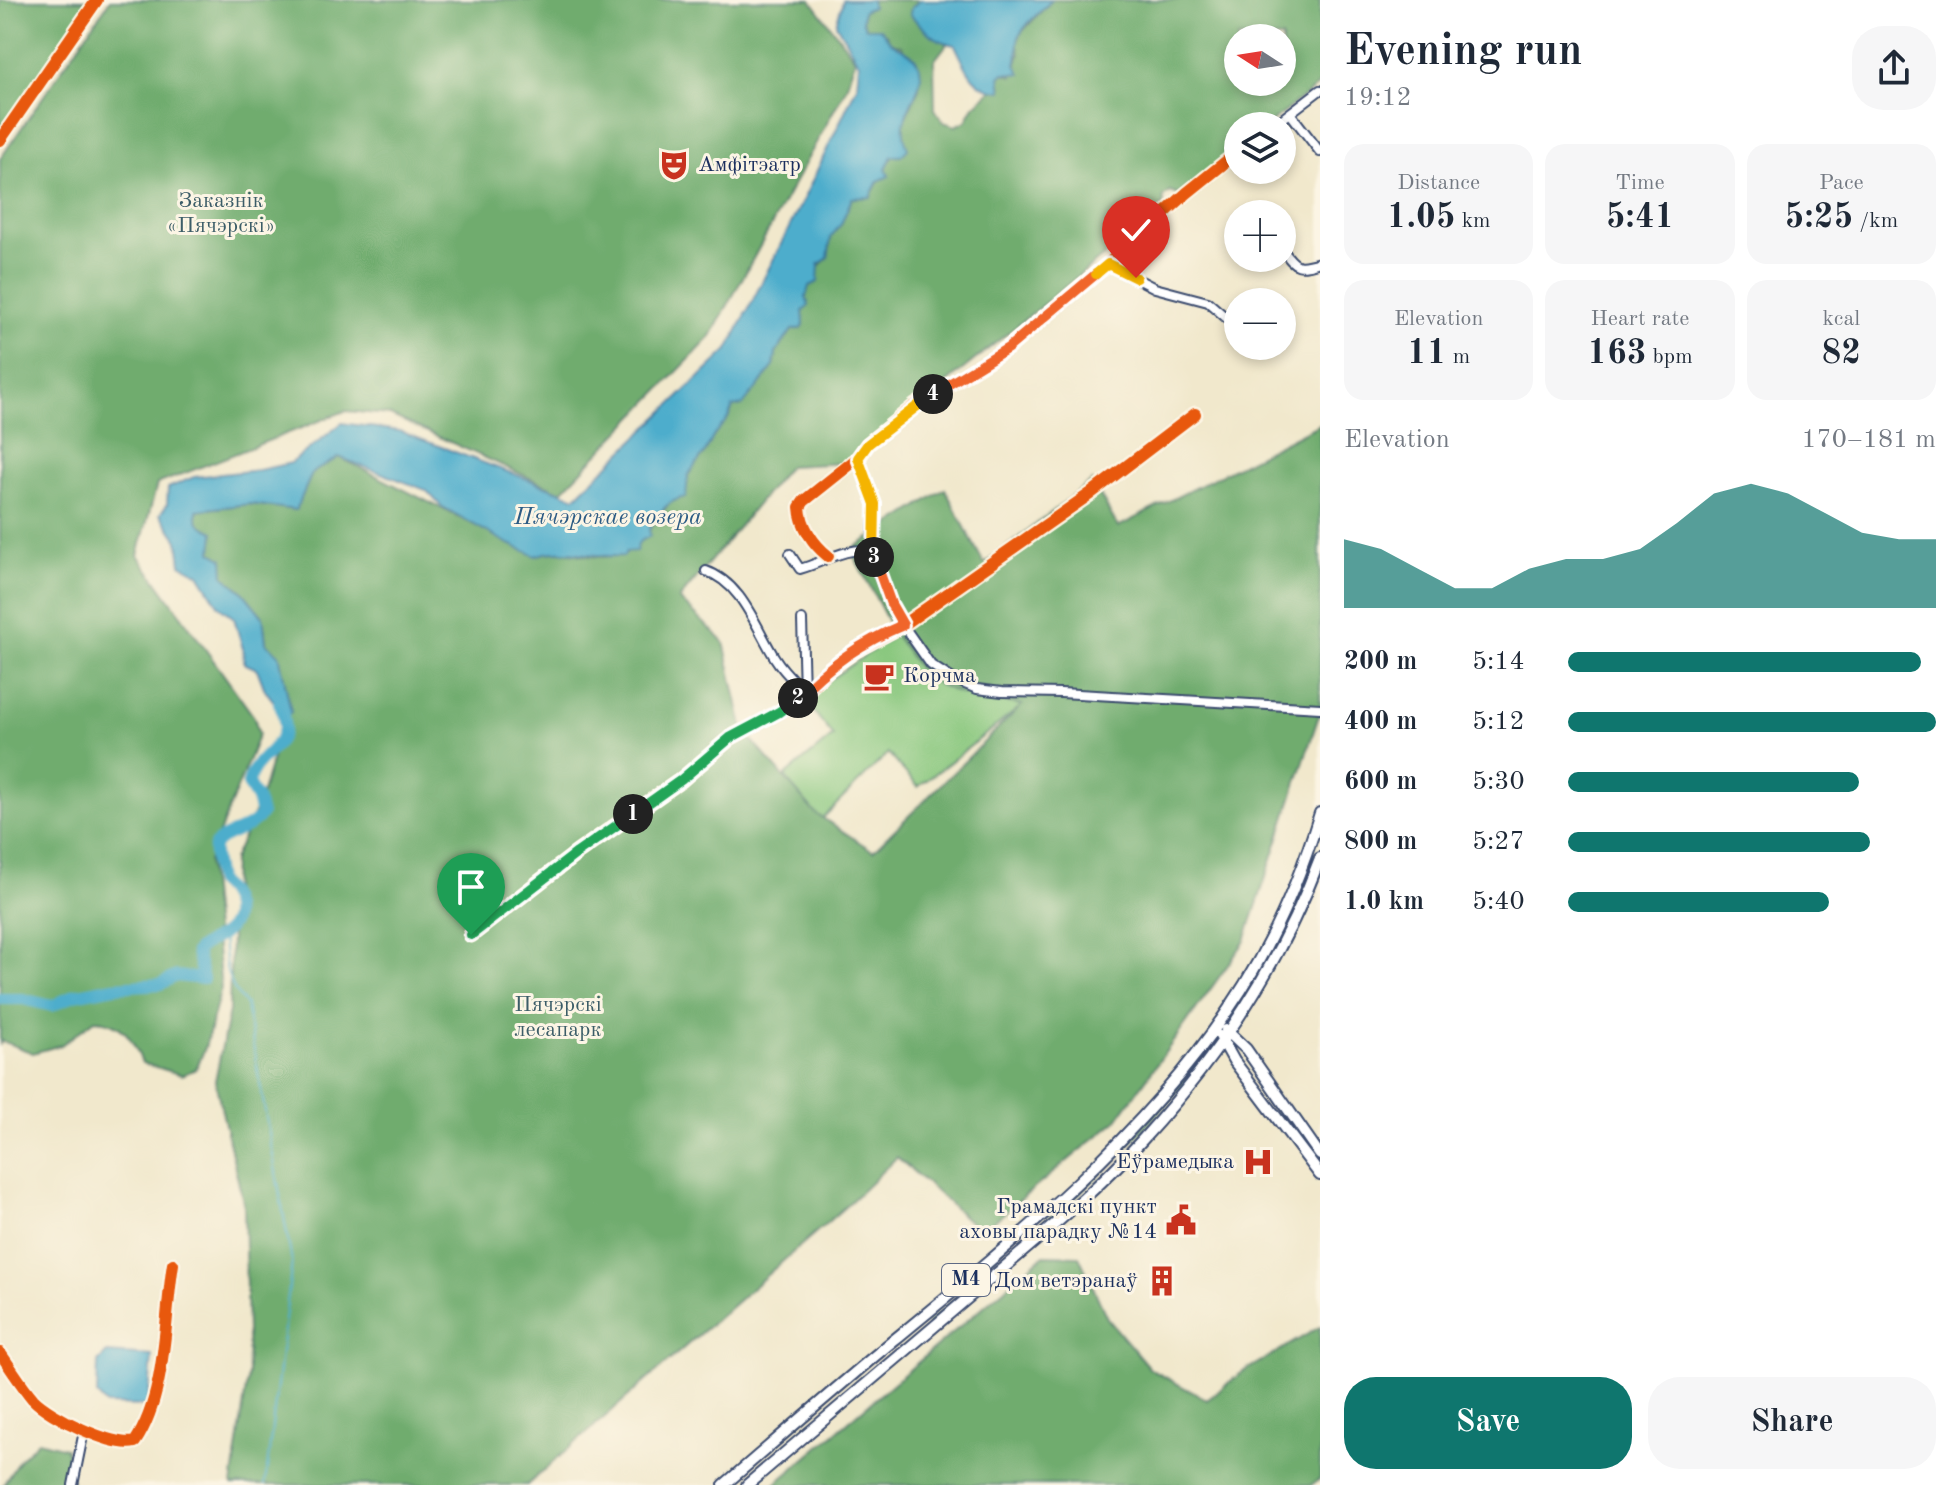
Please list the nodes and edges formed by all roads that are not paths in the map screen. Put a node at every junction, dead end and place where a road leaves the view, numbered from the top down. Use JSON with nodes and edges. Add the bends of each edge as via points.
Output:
{"nodes":[{"id":1,"x":97,"y":0,"type":"edge"},
{"id":2,"x":1320,"y":90,"type":"edge"},
{"id":3,"x":1291,"y":112,"type":"edge"},
{"id":4,"x":1296,"y":121,"type":"edge"},
{"id":5,"x":0,"y":140,"type":"edge"},
{"id":6,"x":1320,"y":152,"type":"edge"},
{"id":7,"x":1224,"y":163,"type":"edge"},
{"id":8,"x":1320,"y":262,"type":"edge"},
{"id":9,"x":1108,"y":264,"type":"junction"},
{"id":10,"x":1296,"y":265,"type":"edge"},
{"id":11,"x":1224,"y":316,"type":"edge"},
{"id":12,"x":1195,"y":414,"type":"dead end"},
{"id":13,"x":858,"y":458,"type":"junction"},
{"id":14,"x":872,"y":550,"type":"junction"},
{"id":15,"x":790,"y":554,"type":"dead end"},
{"id":16,"x":828,"y":556,"type":"junction"},
{"id":17,"x":706,"y":571,"type":"dead end"},
{"id":18,"x":802,"y":620,"type":"dead end"},
{"id":19,"x":903,"y":625,"type":"junction"},
{"id":20,"x":804,"y":691,"type":"junction"},
{"id":21,"x":1320,"y":708,"type":"edge"},
{"id":22,"x":1320,"y":813,"type":"edge"},
{"id":23,"x":1320,"y":858,"type":"edge"},
{"id":24,"x":471,"y":935,"type":"dead end"},
{"id":25,"x":1216,"y":1027,"type":"junction"},
{"id":26,"x":1230,"y":1032,"type":"junction"},
{"id":27,"x":1222,"y":1041,"type":"junction"},
{"id":28,"x":1316,"y":1157,"type":"edge"},
{"id":29,"x":1320,"y":1175,"type":"edge"},
{"id":30,"x":173,"y":1264,"type":"dead end"},
{"id":31,"x":0,"y":1353,"type":"edge"},
{"id":32,"x":84,"y":1431,"type":"junction"},
{"id":33,"x":73,"y":1485,"type":"edge"},
{"id":34,"x":724,"y":1485,"type":"edge"},
{"id":35,"x":747,"y":1485,"type":"edge"}],
"edges":[{"from":1,"to":5,"type":"street"},
{"from":2,"to":3,"type":"street"},
{"from":4,"to":6,"type":"street"},
{"from":7,"to":9,"type":"street"},
{"from":8,"to":10,"type":"street"},
{"from":9,"to":11,"type":"street","via":[[1155,288],[1208,302]]},
{"from":9,"to":13,"type":"street","via":[[1008,348],[915,406]]},
{"from":12,"to":19,"type":"street"},
{"from":13,"to":14,"type":"street","via":[[875,504]]},
{"from":13,"to":16,"type":"street","via":[[804,501],[800,512],[811,538]]},
{"from":14,"to":16,"type":"street"},
{"from":14,"to":19,"type":"street"},
{"from":15,"to":16,"type":"street","via":[[800,569]]},
{"from":17,"to":20,"type":"street","via":[[728,582],[775,659]]},
{"from":18,"to":20,"type":"street"},
{"from":19,"to":20,"type":"street","via":[[854,651]]},
{"from":19,"to":21,"type":"street","via":[[931,665],[977,689]]},
{"from":20,"to":24,"type":"street","via":[[793,704],[730,738]]},
{"from":22,"to":25,"type":"main road","number":"М4","via":[[1262,954]]},
{"from":23,"to":26,"type":"main road","number":"М4","via":[[1269,968]]},
{"from":25,"to":26,"type":"main road"},
{"from":25,"to":27,"type":"main road"},
{"from":25,"to":34,"type":"main road","number":"М4","via":[[1151,1107],[1039,1218]]},
{"from":26,"to":27,"type":"main road","number":"М4"},
{"from":26,"to":28,"type":"main road"},
{"from":27,"to":28,"type":"main road"},
{"from":27,"to":35,"type":"main road","number":"М4","via":[[1197,1077],[1107,1176]]},
{"from":28,"to":29,"type":"main road"},
{"from":30,"to":32,"type":"street","via":[[158,1386],[145,1427],[135,1442],[118,1444]]},
{"from":31,"to":32,"type":"street","via":[[34,1401]]},
{"from":32,"to":33,"type":"street"}]}
